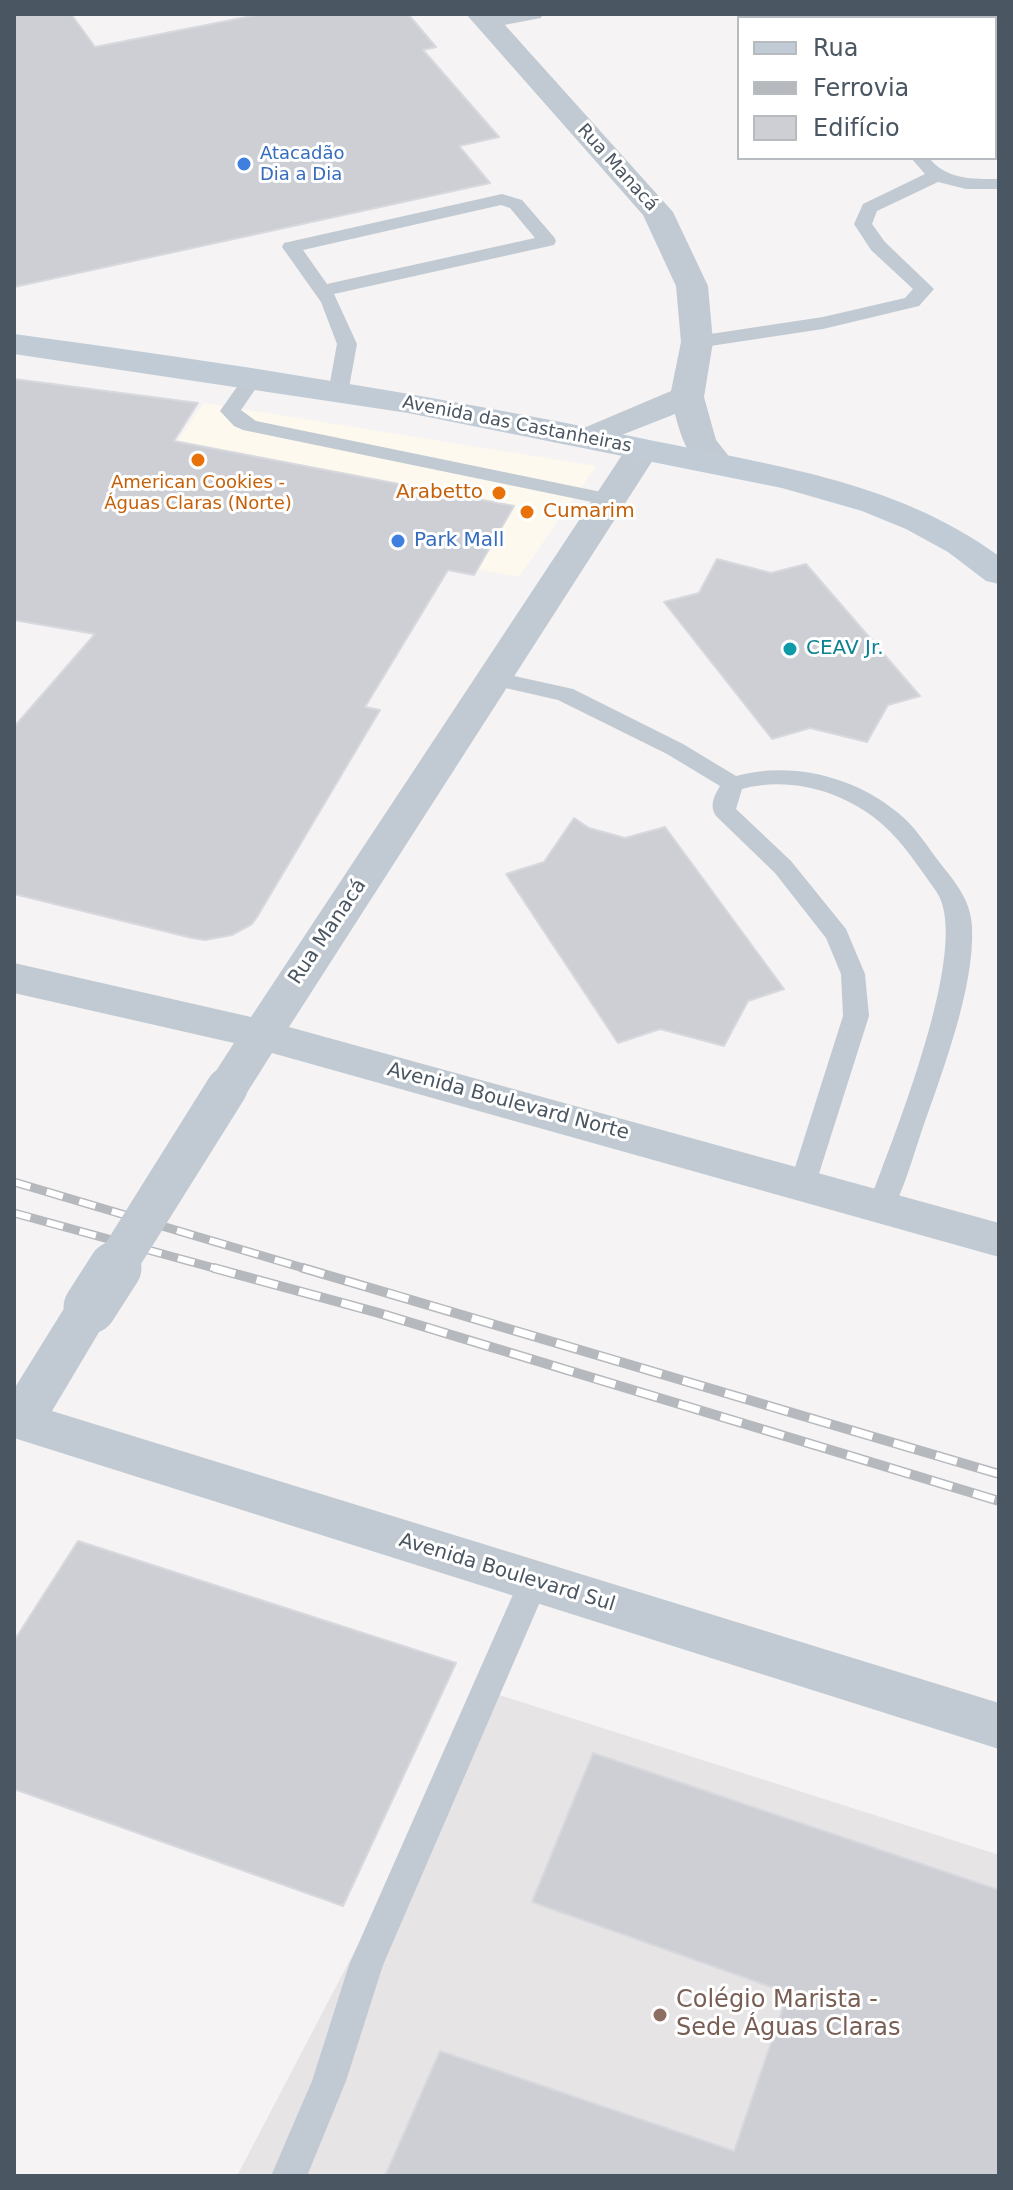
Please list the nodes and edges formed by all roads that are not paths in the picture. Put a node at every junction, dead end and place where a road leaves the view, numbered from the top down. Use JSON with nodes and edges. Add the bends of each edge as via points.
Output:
{"nodes":[{"id":1,"x":535,"y":14,"type":"edge"},
{"id":2,"x":484,"y":18,"type":"edge"},
{"id":3,"x":922,"y":160,"type":"edge"},
{"id":4,"x":936,"y":176,"type":"junction"},
{"id":5,"x":999,"y":184,"type":"edge"},
{"id":6,"x":323,"y":291,"type":"junction"},
{"id":7,"x":697,"y":342,"type":"junction"},
{"id":8,"x":14,"y":344,"type":"edge"},
{"id":9,"x":253,"y":378,"type":"junction"},
{"id":10,"x":338,"y":393,"type":"junction"},
{"id":11,"x":687,"y":397,"type":"junction"},
{"id":12,"x":591,"y":437,"type":"junction"},
{"id":13,"x":643,"y":449,"type":"junction"},
{"id":14,"x":718,"y":464,"type":"junction"},
{"id":15,"x":611,"y":500,"type":"junction"},
{"id":16,"x":999,"y":573,"type":"edge"},
{"id":17,"x":496,"y":679,"type":"junction"},
{"id":18,"x":733,"y":784,"type":"junction"},
{"id":19,"x":14,"y":978,"type":"edge"},
{"id":20,"x":260,"y":1034,"type":"junction"},
{"id":21,"x":803,"y":1183,"type":"junction"},
{"id":22,"x":881,"y":1206,"type":"junction"},
{"id":23,"x":999,"y":1240,"type":"edge"},
{"id":24,"x":17,"y":1420,"type":"edge"},
{"id":25,"x":534,"y":1581,"type":"junction"},
{"id":26,"x":999,"y":1726,"type":"edge"},
{"id":27,"x":289,"y":2176,"type":"edge"}],
"edges":[{"from":1,"to":2,"type":"lane"},
{"from":2,"to":7,"type":"street","name":"Rua Manacá","via":[[657,212],[692,286]]},
{"from":3,"to":4,"type":"lane"},
{"from":4,"to":5,"type":"lane","via":[[962,184]]},
{"from":4,"to":7,"type":"lane","via":[[869,208],[863,224],[878,246],[924,289],[912,302],[823,323]]},
{"from":6,"to":6,"type":"lane","via":[[291,247],[502,199],[516,204],[547,241]]},
{"from":6,"to":10,"type":"lane","via":[[347,344]]},
{"from":7,"to":11,"type":"street","name":"Rua Manacá"},
{"from":8,"to":9,"type":"main road","name":"Avenida das Castanheiras"},
{"from":9,"to":10,"type":"main road","name":"Avenida das Castanheiras"},
{"from":9,"to":15,"type":"lane","via":[[230,411],[250,426]]},
{"from":10,"to":12,"type":"main road","name":"Avenida das Castanheiras"},
{"from":11,"to":12,"type":"street"},
{"from":11,"to":14,"type":"street","name":"Rua Manacá","via":[[699,442]]},
{"from":12,"to":13,"type":"main road","name":"Avenida das Castanheiras"},
{"from":13,"to":14,"type":"main road","name":"Avenida das Castanheiras"},
{"from":13,"to":15,"type":"street","name":"Rua Manacá"},
{"from":14,"to":16,"type":"main road","name":"Avenida das Castanheiras","via":[[812,483],[877,504],[941,534]]},
{"from":15,"to":17,"type":"street","name":"Rua Manacá"},
{"from":17,"to":18,"type":"lane","via":[[565,694]]},
{"from":17,"to":20,"type":"street","name":"Rua Manacá"},
{"from":18,"to":21,"type":"lane","via":[[724,811],[792,878],[837,935],[853,974],[856,1016]]},
{"from":18,"to":22,"type":"lane","via":[[758,775],[780,775],[841,788],[891,819],[956,901],[961,930],[952,993]]},
{"from":19,"to":20,"type":"street","name":"Avenida Boulevard Norte"},
{"from":20,"to":21,"type":"street","name":"Avenida Boulevard Norte"},
{"from":20,"to":24,"type":"street","name":"Rua Manacá","bridge":true},
{"from":21,"to":22,"type":"street","name":"Avenida Boulevard Norte"},
{"from":22,"to":23,"type":"street","name":"Avenida Boulevard Norte"},
{"from":24,"to":25,"type":"street","name":"Avenida Boulevard Sul"},
{"from":25,"to":26,"type":"street","name":"Avenida Boulevard Sul"},
{"from":25,"to":27,"type":"lane","via":[[366,1965],[329,2081]]}]}
